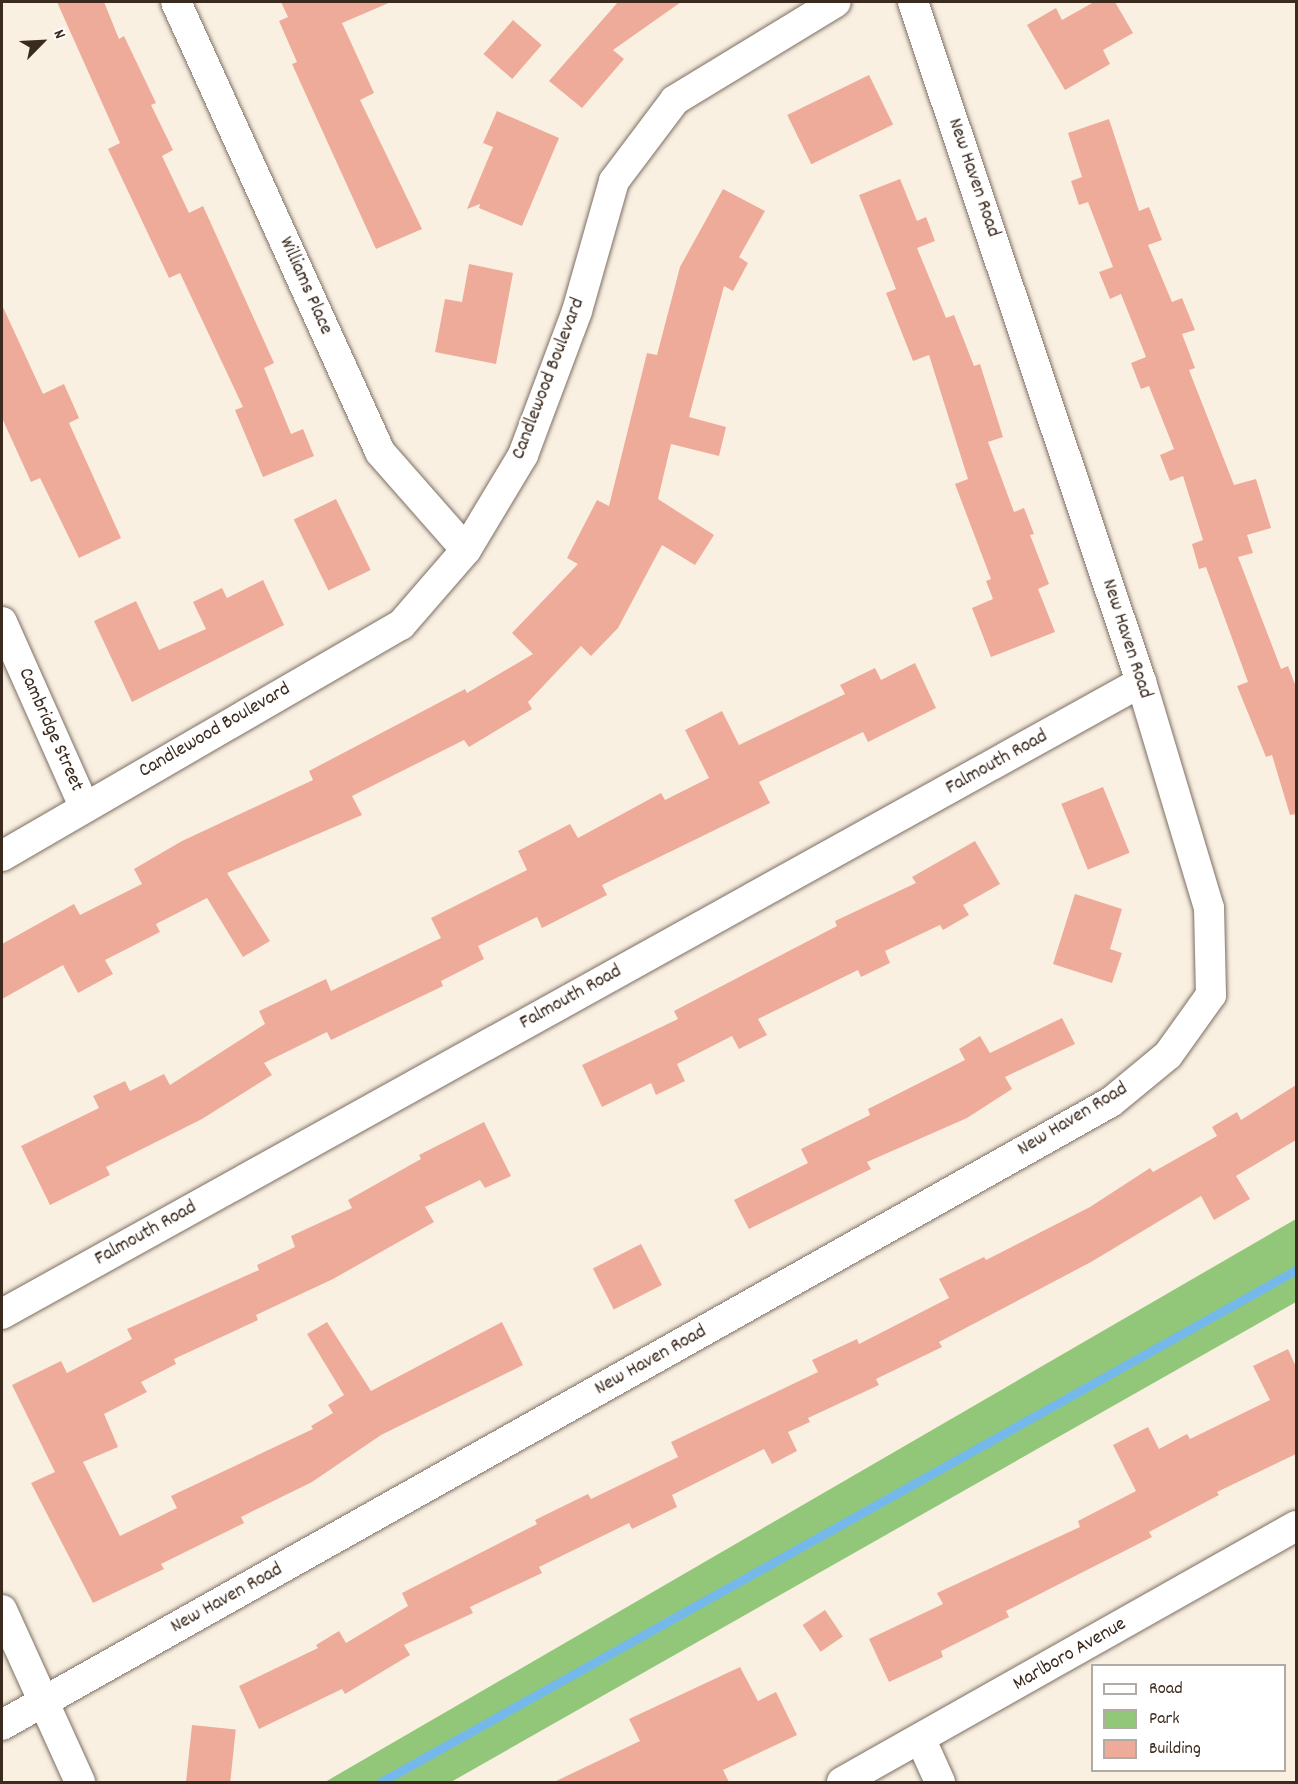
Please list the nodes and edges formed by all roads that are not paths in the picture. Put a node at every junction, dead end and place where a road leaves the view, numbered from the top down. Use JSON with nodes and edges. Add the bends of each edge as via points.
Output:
{"nodes":[{"id":1,"x":176,"y":2,"type":"edge"},
{"id":2,"x":836,"y":2,"type":"edge"},
{"id":3,"x":913,"y":2,"type":"edge"},
{"id":4,"x":466,"y":550,"type":"junction"},
{"id":5,"x":2,"y":622,"type":"edge"},
{"id":6,"x":1141,"y":682,"type":"junction"},
{"id":7,"x":84,"y":806,"type":"junction"},
{"id":8,"x":2,"y":856,"type":"edge"},
{"id":9,"x":2,"y":1314,"type":"edge"},
{"id":10,"x":1294,"y":1535,"type":"edge"},
{"id":11,"x":2,"y":1610,"type":"edge"},
{"id":12,"x":44,"y":1702,"type":"junction"},
{"id":13,"x":2,"y":1725,"type":"edge"},
{"id":14,"x":921,"y":1740,"type":"junction"},
{"id":15,"x":80,"y":1782,"type":"edge"},
{"id":16,"x":842,"y":1782,"type":"edge"},
{"id":17,"x":940,"y":1782,"type":"edge"}],
"edges":[{"from":1,"to":4,"type":"street","name":"Williams Place","via":[[380,452]]},
{"from":2,"to":4,"type":"street","name":"Candlewood Boulevard","via":[[675,100],[614,181],[577,311],[523,455]]},
{"from":3,"to":6,"type":"street","name":"New Haven Road"},
{"from":4,"to":7,"type":"street","name":"Candlewood Boulevard","via":[[401,625]]},
{"from":5,"to":7,"type":"street","name":"Cambridge Street"},
{"from":6,"to":9,"type":"street","name":"Falmouth Road"},
{"from":6,"to":12,"type":"street","name":"New Haven Road","via":[[1209,908],[1211,995],[1168,1055],[1111,1102]]},
{"from":7,"to":8,"type":"street","name":"Candlewood Boulevard"},
{"from":10,"to":14,"type":"street","name":"Marlboro Avenue"},
{"from":11,"to":12,"type":"street"},
{"from":12,"to":13,"type":"street","name":"New Haven Road"},
{"from":12,"to":15,"type":"street"},
{"from":14,"to":16,"type":"street","name":"Marlboro Avenue"},
{"from":14,"to":17,"type":"street"}]}
